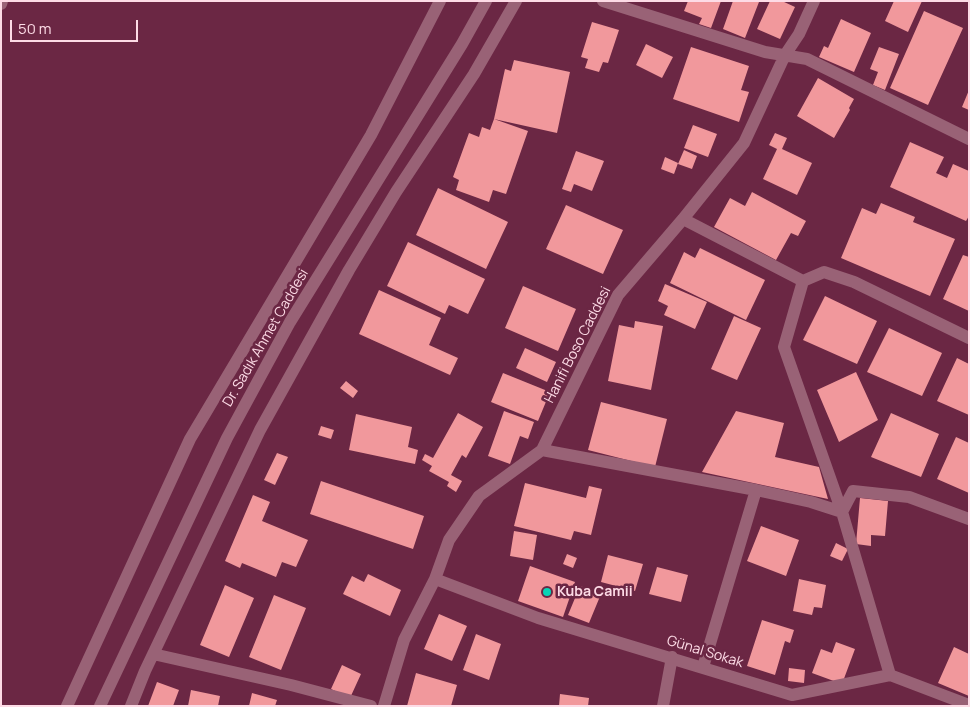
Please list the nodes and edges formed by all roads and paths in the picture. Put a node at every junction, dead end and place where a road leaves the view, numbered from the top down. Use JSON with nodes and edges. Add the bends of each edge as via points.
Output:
{"nodes":[{"id":1,"x":440,"y":1,"type":"edge"},
{"id":2,"x":486,"y":1,"type":"edge"},
{"id":3,"x":516,"y":1,"type":"edge"},
{"id":4,"x":603,"y":1,"type":"edge"},
{"id":5,"x":814,"y":1,"type":"edge"},
{"id":6,"x":784,"y":56,"type":"junction"},
{"id":7,"x":969,"y":139,"type":"edge"},
{"id":8,"x":683,"y":219,"type":"junction"},
{"id":9,"x":803,"y":281,"type":"junction"},
{"id":10,"x":969,"y":338,"type":"edge"},
{"id":11,"x":542,"y":450,"type":"junction"},
{"id":12,"x":756,"y":490,"type":"junction"},
{"id":13,"x":842,"y":512,"type":"junction"},
{"id":14,"x":969,"y":519,"type":"edge"},
{"id":15,"x":435,"y":579,"type":"junction"},
{"id":16,"x":153,"y":654,"type":"junction"},
{"id":17,"x":672,"y":657,"type":"junction"},
{"id":18,"x":703,"y":667,"type":"junction"},
{"id":19,"x":890,"y":674,"type":"junction"},
{"id":20,"x":969,"y":705,"type":"edge"},
{"id":21,"x":67,"y":706,"type":"edge"},
{"id":22,"x":100,"y":706,"type":"edge"},
{"id":23,"x":131,"y":706,"type":"edge"},
{"id":24,"x":371,"y":706,"type":"edge"},
{"id":25,"x":384,"y":706,"type":"edge"},
{"id":26,"x":663,"y":706,"type":"edge"}],
"edges":[{"from":1,"to":21,"type":"street","via":[[371,135],[190,438]]},
{"from":2,"to":22,"type":"street","name":"Dr. Sadık Ahmet Caddesi","via":[[290,322],[227,438]]},
{"from":3,"to":16,"type":"street","via":[[474,74],[349,270],[260,430]]},
{"from":4,"to":6,"type":"street"},
{"from":5,"to":6,"type":"street","name":"Hanifi Boso Caddesi","via":[[799,34]]},
{"from":6,"to":7,"type":"street","via":[[807,59]]},
{"from":6,"to":8,"type":"street","name":"Hanifi Boso Caddesi","via":[[744,143]]},
{"from":8,"to":9,"type":"street"},
{"from":8,"to":11,"type":"street","name":"Hanifi Boso Caddesi","via":[[618,295]]},
{"from":9,"to":10,"type":"street","via":[[824,272],[854,282]]},
{"from":9,"to":13,"type":"street","via":[[784,347]]},
{"from":11,"to":12,"type":"street"},
{"from":11,"to":15,"type":"street","name":"Hanifi Boso Caddesi","via":[[480,496],[450,540]]},
{"from":12,"to":13,"type":"street"},
{"from":12,"to":18,"type":"street"},
{"from":13,"to":14,"type":"street","via":[[853,491],[909,497]]},
{"from":13,"to":19,"type":"street"},
{"from":15,"to":17,"type":"street","name":"Günal Sokak","via":[[538,618]]},
{"from":15,"to":25,"type":"street","name":"Hanifi Boso Caddesi","via":[[404,640]]},
{"from":16,"to":23,"type":"street"},
{"from":16,"to":24,"type":"street"},
{"from":17,"to":18,"type":"street","name":"Günal Sokak"},
{"from":17,"to":26,"type":"street"},
{"from":18,"to":19,"type":"street","name":"Günal Sokak","via":[[792,695]]},
{"from":19,"to":20,"type":"street"}]}
